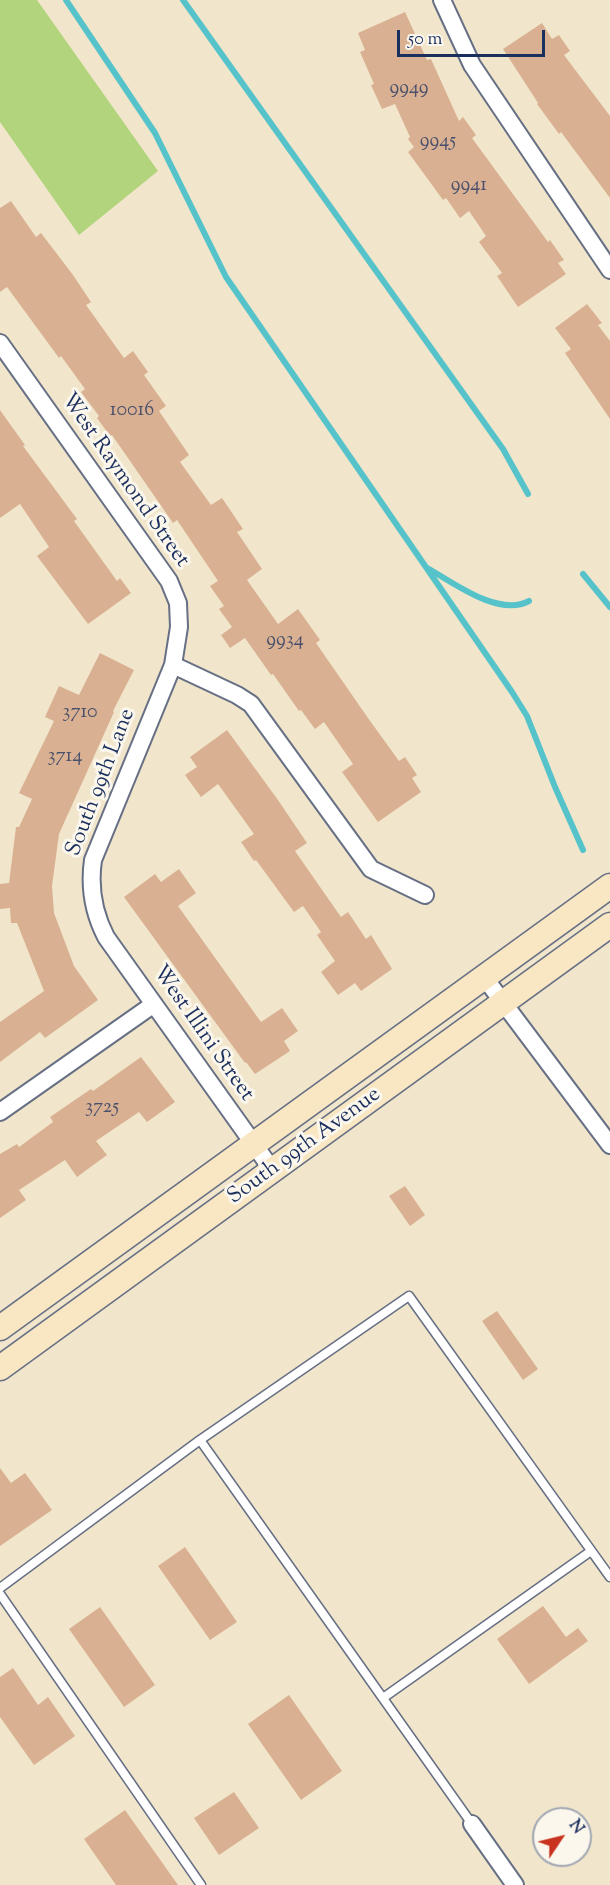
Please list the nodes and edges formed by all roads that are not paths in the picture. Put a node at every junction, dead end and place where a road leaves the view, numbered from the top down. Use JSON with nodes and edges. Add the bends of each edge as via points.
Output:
{"nodes":[{"id":1,"x":442,"y":0,"type":"edge"},
{"id":2,"x":610,"y":270,"type":"edge"},
{"id":3,"x":0,"y":343,"type":"edge"},
{"id":4,"x":173,"y":665,"type":"junction"},
{"id":5,"x":610,"y":886,"type":"edge"},
{"id":6,"x":424,"y":895,"type":"dead end"},
{"id":7,"x":98,"y":921,"type":"joint"},
{"id":8,"x":610,"y":925,"type":"edge"},
{"id":9,"x":484,"y":977,"type":"junction"},
{"id":10,"x":503,"y":1003,"type":"junction"},
{"id":11,"x":154,"y":1004,"type":"junction"},
{"id":12,"x":0,"y":1112,"type":"edge"},
{"id":13,"x":253,"y":1144,"type":"junction"},
{"id":14,"x":610,"y":1144,"type":"edge"},
{"id":15,"x":273,"y":1171,"type":"junction"},
{"id":16,"x":0,"y":1328,"type":"edge"},
{"id":17,"x":0,"y":1368,"type":"edge"},
{"id":18,"x":200,"y":1440,"type":"junction"},
{"id":19,"x":591,"y":1551,"type":"junction"},
{"id":20,"x":610,"y":1577,"type":"edge"},
{"id":21,"x":0,"y":1588,"type":"edge"},
{"id":22,"x":0,"y":1594,"type":"edge"},
{"id":23,"x":383,"y":1698,"type":"junction"},
{"id":24,"x":472,"y":1824,"type":"joint"},
{"id":25,"x":201,"y":1885,"type":"edge"},
{"id":26,"x":515,"y":1885,"type":"edge"}],
"edges":[{"from":1,"to":2,"type":"street","via":[[472,65]]},
{"from":3,"to":4,"type":"street","name":"West Raymond Street","via":[[169,581],[178,603]]},
{"from":4,"to":6,"type":"street","via":[[251,704],[371,869]]},
{"from":4,"to":7,"type":"street","name":"South 99th Lane","via":[[93,860],[91,888]]},
{"from":5,"to":9,"type":"main road","name":"South 99th Avenue"},
{"from":7,"to":11,"type":"street","name":"West Illini Street"},
{"from":8,"to":10,"type":"main road","name":"South 99th Avenue"},
{"from":9,"to":10,"type":"street"},
{"from":9,"to":13,"type":"main road","name":"South 99th Avenue"},
{"from":10,"to":14,"type":"street"},
{"from":10,"to":15,"type":"main road","name":"South 99th Avenue"},
{"from":11,"to":12,"type":"street"},
{"from":11,"to":13,"type":"street","name":"West Illini Street"},
{"from":13,"to":15,"type":"street","name":"West Illini Street"},
{"from":13,"to":16,"type":"main road","name":"South 99th Avenue"},
{"from":15,"to":17,"type":"main road","name":"South 99th Avenue"},
{"from":18,"to":19,"type":"lane","via":[[409,1296]]},
{"from":18,"to":21,"type":"lane"},
{"from":18,"to":23,"type":"lane"},
{"from":19,"to":20,"type":"lane"},
{"from":19,"to":23,"type":"lane"},
{"from":22,"to":25,"type":"lane"},
{"from":23,"to":24,"type":"lane"},
{"from":24,"to":26,"type":"street"}]}
